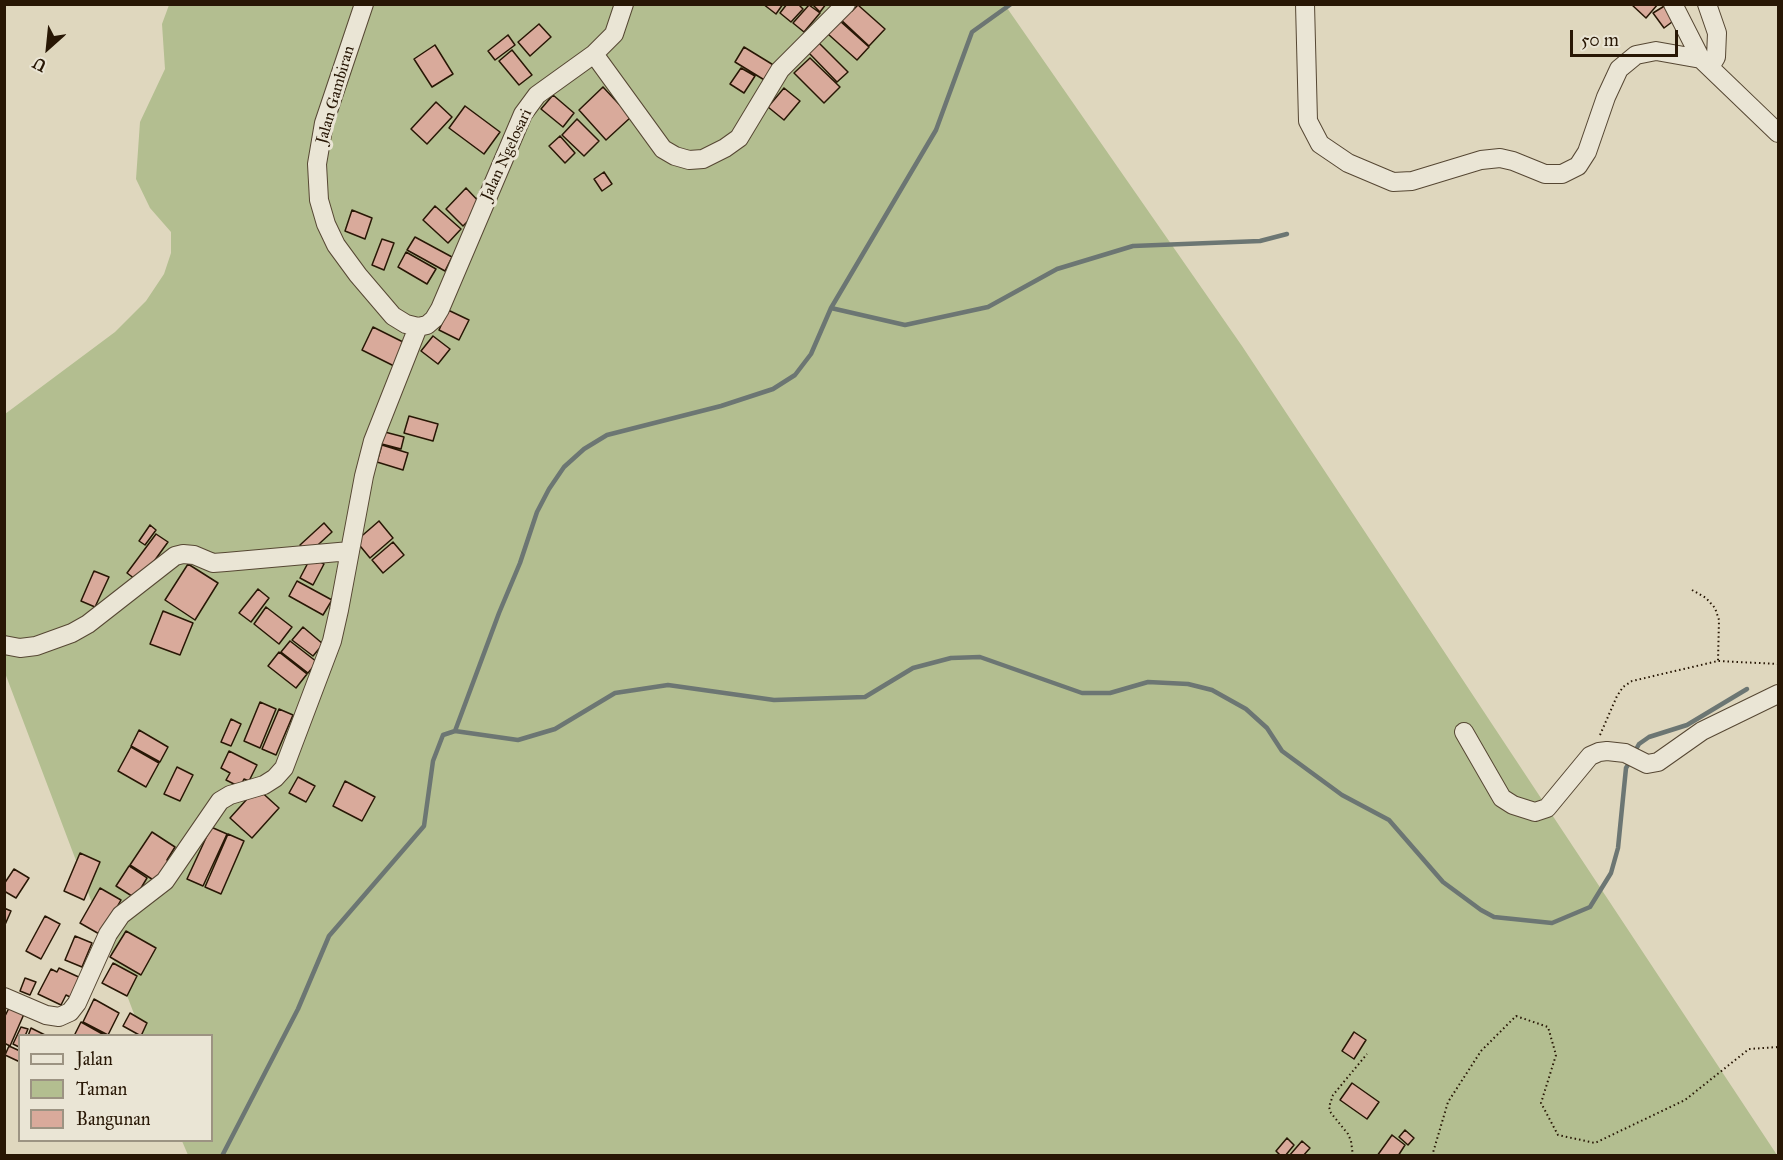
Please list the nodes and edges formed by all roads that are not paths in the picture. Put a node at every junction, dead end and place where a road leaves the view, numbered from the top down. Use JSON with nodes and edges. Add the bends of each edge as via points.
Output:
{"nodes":[{"id":1,"x":364,"y":4,"type":"edge"},
{"id":2,"x":624,"y":4,"type":"edge"},
{"id":3,"x":846,"y":4,"type":"edge"},
{"id":4,"x":1305,"y":4,"type":"edge"},
{"id":5,"x":1673,"y":4,"type":"edge"},
{"id":6,"x":1707,"y":4,"type":"edge"},
{"id":7,"x":594,"y":54,"type":"junction"},
{"id":8,"x":1705,"y":63,"type":"junction"},
{"id":9,"x":1779,"y":133,"type":"edge"},
{"id":10,"x":418,"y":327,"type":"junction"},
{"id":11,"x":350,"y":551,"type":"junction"},
{"id":12,"x":4,"y":645,"type":"edge"},
{"id":13,"x":1779,"y":694,"type":"edge"},
{"id":14,"x":1464,"y":732,"type":"dead end"},
{"id":15,"x":4,"y":997,"type":"edge"}],
"edges":[{"from":1,"to":10,"type":"street","name":"Jalan Gambiran","via":[[324,123],[317,164],[319,200],[336,245],[357,275],[393,316]]},
{"from":2,"to":7,"type":"street","name":"Jalan Ngelosari","via":[[614,34]]},
{"from":3,"to":7,"type":"street","via":[[780,70],[739,138],[703,159],[689,160],[663,149]]},
{"from":4,"to":8,"type":"street","via":[[1308,121],[1320,144],[1348,163],[1393,182],[1412,181],[1500,158],[1545,174],[1562,174],[1578,166],[1587,152],[1619,69],[1636,55],[1656,51]]},
{"from":5,"to":8,"type":"street"},
{"from":6,"to":8,"type":"street","via":[[1717,33],[1716,57]]},
{"from":7,"to":10,"type":"street","name":"Jalan Ngelosari","via":[[537,95],[523,114],[440,309],[434,319]]},
{"from":8,"to":9,"type":"street"},
{"from":10,"to":11,"type":"street","via":[[373,441]]},
{"from":11,"to":12,"type":"street","via":[[220,562],[194,555],[175,556],[72,633],[36,646]]},
{"from":11,"to":15,"type":"street","via":[[332,641],[284,768],[264,785],[220,801],[165,881],[121,915],[70,1012],[59,1017],[46,1015]]},
{"from":13,"to":14,"type":"street","via":[[1702,731],[1658,762],[1647,764],[1607,751],[1590,756],[1547,808],[1535,812],[1502,798]]}]}
